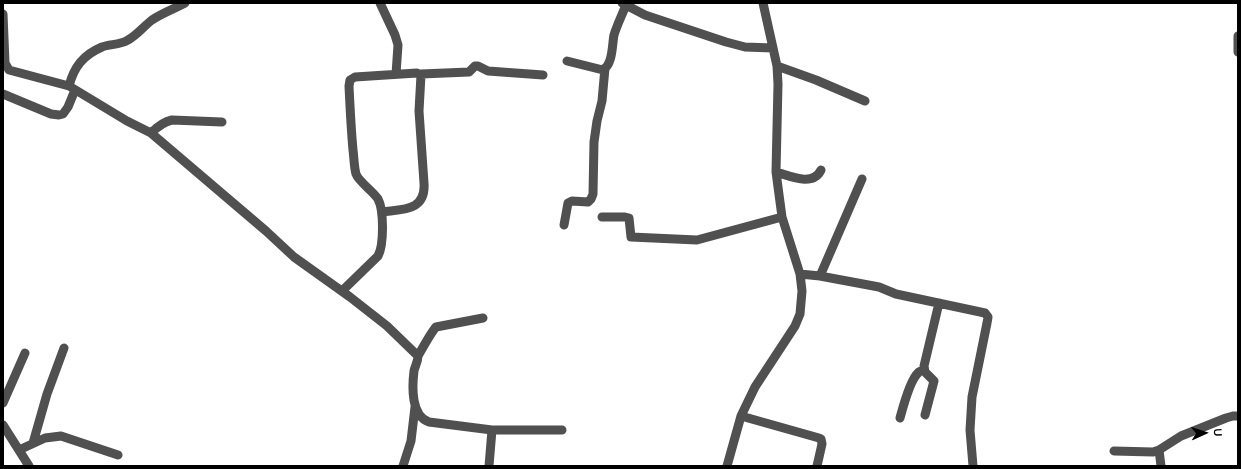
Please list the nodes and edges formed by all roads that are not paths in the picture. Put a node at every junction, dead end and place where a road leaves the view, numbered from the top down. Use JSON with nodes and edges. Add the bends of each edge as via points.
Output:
{"nodes":[{"id":1,"x":185,"y":3,"type":"edge"},
{"id":2,"x":380,"y":3,"type":"edge"},
{"id":3,"x":763,"y":3,"type":"edge"},
{"id":4,"x":624,"y":4,"type":"edge"},
{"id":5,"x":3,"y":14,"type":"edge"},
{"id":6,"x":1238,"y":36,"type":"edge"},
{"id":7,"x":773,"y":48,"type":"junction"},
{"id":8,"x":1238,"y":52,"type":"edge"},
{"id":9,"x":567,"y":60,"type":"dead end"},
{"id":10,"x":777,"y":66,"type":"junction"},
{"id":11,"x":605,"y":68,"type":"junction"},
{"id":12,"x":5,"y":69,"type":"edge"},
{"id":13,"x":396,"y":74,"type":"junction"},
{"id":14,"x":421,"y":74,"type":"junction"},
{"id":15,"x":543,"y":76,"type":"dead end"},
{"id":16,"x":72,"y":88,"type":"junction"},
{"id":17,"x":3,"y":94,"type":"edge"},
{"id":18,"x":866,"y":102,"type":"dead end"},
{"id":19,"x":222,"y":122,"type":"dead end"},
{"id":20,"x":151,"y":133,"type":"junction"},
{"id":21,"x":821,"y":170,"type":"dead end"},
{"id":22,"x":776,"y":172,"type":"junction"},
{"id":23,"x":862,"y":179,"type":"dead end"},
{"id":24,"x":382,"y":212,"type":"junction"},
{"id":25,"x":602,"y":217,"type":"dead end"},
{"id":26,"x":782,"y":217,"type":"junction"},
{"id":27,"x":564,"y":225,"type":"dead end"},
{"id":28,"x":800,"y":274,"type":"junction"},
{"id":29,"x":820,"y":276,"type":"junction"},
{"id":30,"x":342,"y":291,"type":"junction"},
{"id":31,"x":939,"y":303,"type":"junction"},
{"id":32,"x":483,"y":318,"type":"dead end"},
{"id":33,"x":64,"y":348,"type":"dead end"},
{"id":34,"x":25,"y":353,"type":"dead end"},
{"id":35,"x":418,"y":356,"type":"junction"},
{"id":36,"x":924,"y":370,"type":"junction"},
{"id":37,"x":3,"y":403,"type":"edge"},
{"id":38,"x":415,"y":407,"type":"junction"},
{"id":39,"x":925,"y":415,"type":"dead end"},
{"id":40,"x":741,"y":416,"type":"junction"},
{"id":41,"x":1238,"y":416,"type":"edge"},
{"id":42,"x":900,"y":418,"type":"dead end"},
{"id":43,"x":3,"y":425,"type":"edge"},
{"id":44,"x":492,"y":430,"type":"junction"},
{"id":45,"x":562,"y":430,"type":"dead end"},
{"id":46,"x":33,"y":443,"type":"junction"},
{"id":47,"x":19,"y":450,"type":"junction"},
{"id":48,"x":1159,"y":450,"type":"junction"},
{"id":49,"x":1114,"y":452,"type":"dead end"},
{"id":50,"x":118,"y":455,"type":"dead end"},
{"id":51,"x":29,"y":466,"type":"edge"},
{"id":52,"x":403,"y":466,"type":"edge"},
{"id":53,"x":489,"y":466,"type":"edge"},
{"id":54,"x":727,"y":466,"type":"edge"},
{"id":55,"x":817,"y":466,"type":"edge"},
{"id":56,"x":973,"y":466,"type":"edge"},
{"id":57,"x":1161,"y":466,"type":"edge"}],
"edges":[{"from":1,"to":16,"type":"street","via":[[150,21],[130,40],[102,47],[86,56],[79,62]]},
{"from":2,"to":13,"type":"street","via":[[398,46]]},
{"from":3,"to":7,"type":"street"},
{"from":4,"to":7,"type":"street","via":[[645,15],[726,42],[745,47]]},
{"from":4,"to":11,"type":"street"},
{"from":5,"to":12,"type":"street"},
{"from":6,"to":8,"type":"street"},
{"from":7,"to":10,"type":"street"},
{"from":9,"to":11,"type":"street","via":[[603,70]]},
{"from":10,"to":18,"type":"street"},
{"from":10,"to":22,"type":"street"},
{"from":11,"to":27,"type":"street","via":[[594,142],[593,194],[588,202],[568,203]]},
{"from":12,"to":16,"type":"street"},
{"from":13,"to":14,"type":"street"},
{"from":13,"to":24,"type":"street","via":[[355,77],[350,80],[349,86],[356,175],[378,199]]},
{"from":14,"to":15,"type":"street","via":[[469,72],[478,66],[488,71]]},
{"from":14,"to":24,"type":"street","via":[[419,111],[424,187],[422,199],[407,208]]},
{"from":16,"to":17,"type":"street","via":[[68,107],[59,115]]},
{"from":16,"to":20,"type":"street"},
{"from":19,"to":20,"type":"street","via":[[167,121]]},
{"from":20,"to":30,"type":"street","via":[[294,256]]},
{"from":21,"to":22,"type":"street","via":[[814,179],[807,180]]},
{"from":22,"to":26,"type":"street"},
{"from":23,"to":29,"type":"street"},
{"from":24,"to":30,"type":"street","via":[[382,242],[378,256]]},
{"from":25,"to":26,"type":"street","via":[[629,218],[631,237],[697,240]]},
{"from":26,"to":28,"type":"street"},
{"from":28,"to":29,"type":"street"},
{"from":28,"to":40,"type":"street","via":[[800,314],[795,326],[755,387]]},
{"from":29,"to":31,"type":"street","via":[[879,287],[896,294]]},
{"from":30,"to":35,"type":"street","via":[[387,326]]},
{"from":31,"to":36,"type":"street"},
{"from":31,"to":56,"type":"street","via":[[985,312],[988,317],[972,397],[970,430]]},
{"from":32,"to":35,"type":"street","via":[[436,327]]},
{"from":33,"to":46,"type":"street"},
{"from":34,"to":37,"type":"street"},
{"from":35,"to":38,"type":"street","via":[[414,370]]},
{"from":36,"to":39,"type":"street","via":[[934,381]]},
{"from":36,"to":42,"type":"street","via":[[918,373],[912,383]]},
{"from":38,"to":44,"type":"street","via":[[423,420],[428,422]]},
{"from":38,"to":52,"type":"street","via":[[411,440]]},
{"from":40,"to":54,"type":"street"},
{"from":40,"to":55,"type":"street","via":[[821,439]]},
{"from":41,"to":48,"type":"street","via":[[1226,418],[1181,436]]},
{"from":43,"to":47,"type":"street"},
{"from":44,"to":45,"type":"street"},
{"from":44,"to":53,"type":"street"},
{"from":46,"to":47,"type":"street"},
{"from":46,"to":50,"type":"street","via":[[52,436],[60,436]]},
{"from":47,"to":51,"type":"street"},
{"from":48,"to":49,"type":"street"},
{"from":48,"to":57,"type":"street"}]}
